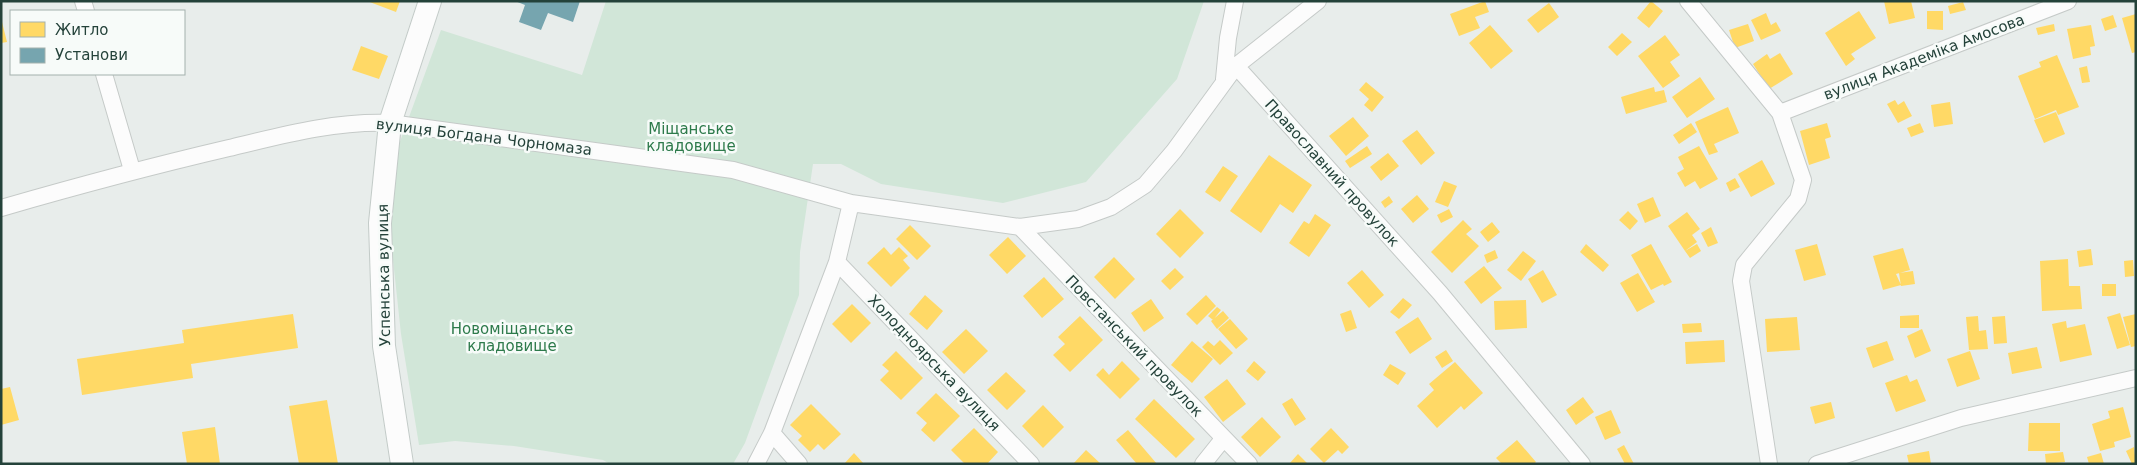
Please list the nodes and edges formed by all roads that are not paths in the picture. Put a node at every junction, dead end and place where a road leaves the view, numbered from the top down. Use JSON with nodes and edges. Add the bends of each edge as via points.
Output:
{"nodes":[{"id":1,"x":430,"y":1,"type":"edge"},
{"id":2,"x":1235,"y":1,"type":"edge"},
{"id":3,"x":1318,"y":1,"type":"edge"},
{"id":4,"x":1688,"y":1,"type":"edge"},
{"id":5,"x":2068,"y":1,"type":"edge"},
{"id":6,"x":1236,"y":66,"type":"junction"},
{"id":7,"x":104,"y":75,"type":"edge"},
{"id":8,"x":1224,"y":79,"type":"junction"},
{"id":9,"x":1780,"y":113,"type":"junction"},
{"id":10,"x":390,"y":123,"type":"junction"},
{"id":11,"x":132,"y":170,"type":"junction"},
{"id":12,"x":851,"y":203,"type":"junction"},
{"id":13,"x":1,"y":208,"type":"edge"},
{"id":14,"x":1020,"y":227,"type":"junction"},
{"id":15,"x":837,"y":262,"type":"junction"},
{"id":16,"x":2136,"y":378,"type":"edge"},
{"id":17,"x":772,"y":433,"type":"junction"},
{"id":18,"x":1223,"y":439,"type":"junction"},
{"id":19,"x":402,"y":464,"type":"edge"},
{"id":20,"x":756,"y":464,"type":"edge"},
{"id":21,"x":799,"y":464,"type":"edge"},
{"id":22,"x":1031,"y":464,"type":"edge"},
{"id":23,"x":1203,"y":464,"type":"edge"},
{"id":24,"x":1249,"y":464,"type":"edge"},
{"id":25,"x":1582,"y":464,"type":"edge"},
{"id":26,"x":1769,"y":464,"type":"edge"},
{"id":27,"x":1817,"y":464,"type":"edge"}],
"edges":[{"from":1,"to":10,"type":"street","name":"Успенська вулиця"},
{"from":2,"to":8,"type":"street"},
{"from":3,"to":6,"type":"street"},
{"from":4,"to":9,"type":"street"},
{"from":5,"to":9,"type":"street","name":"вулиця Академіка Амосова"},
{"from":6,"to":8,"type":"street"},
{"from":6,"to":25,"type":"street","name":"Православний провулок","via":[[1440,293]]},
{"from":7,"to":11,"type":"street"},
{"from":8,"to":14,"type":"street","name":"вулиця Богдана Чорномаза","via":[[1174,151],[1145,185],[1111,207],[1078,219]]},
{"from":9,"to":26,"type":"street","via":[[1802,180],[1798,199],[1744,265],[1741,281]]},
{"from":10,"to":11,"type":"street","name":"вулиця Богдана Чорномаза","via":[[320,126]]},
{"from":10,"to":12,"type":"street","name":"вулиця Богдана Чорномаза","via":[[733,170]]},
{"from":10,"to":19,"type":"street","name":"Успенська вулиця","via":[[380,223],[384,346]]},
{"from":11,"to":13,"type":"street","name":"вулиця Богдана Чорномаза"},
{"from":12,"to":14,"type":"street","name":"вулиця Богдана Чорномаза"},
{"from":12,"to":15,"type":"street"},
{"from":14,"to":18,"type":"street","name":"Повстанський провулок"},
{"from":15,"to":17,"type":"street"},
{"from":15,"to":22,"type":"street","name":"Холодноярська вулиця"},
{"from":16,"to":27,"type":"street","via":[[1961,418]]},
{"from":17,"to":20,"type":"street"},
{"from":17,"to":21,"type":"street"},
{"from":18,"to":23,"type":"street"},
{"from":18,"to":24,"type":"street","name":"Повстанський провулок"}]}
